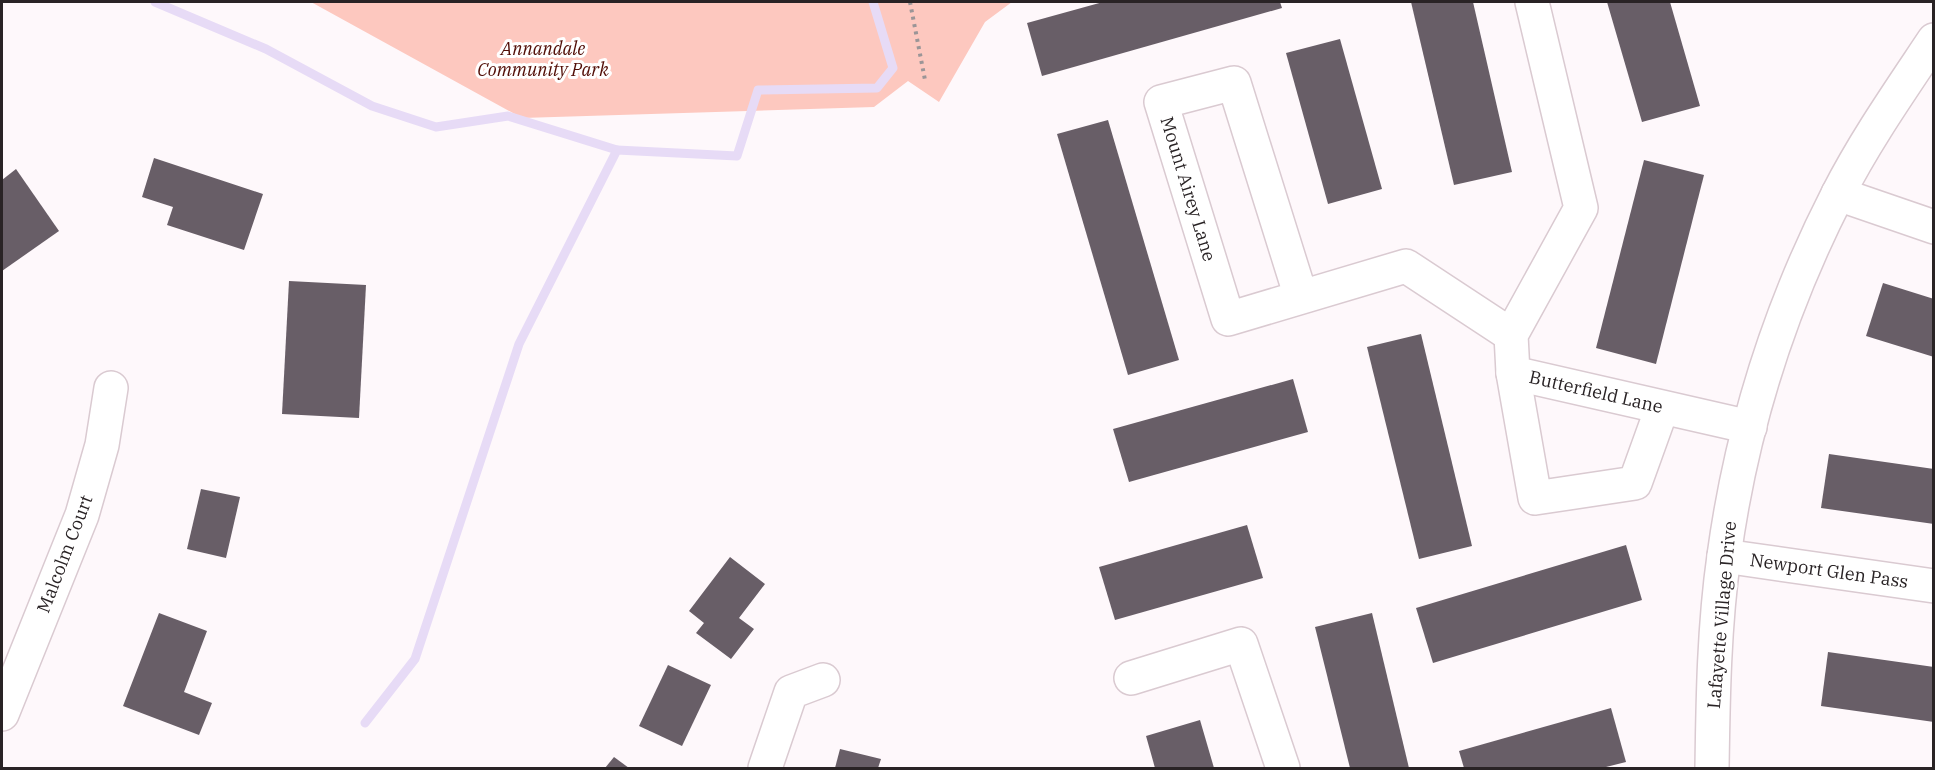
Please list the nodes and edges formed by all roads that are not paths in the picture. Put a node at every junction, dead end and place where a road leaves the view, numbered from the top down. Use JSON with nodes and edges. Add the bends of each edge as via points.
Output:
{"nodes":[{"id":1,"x":1532,"y":2,"type":"edge"},
{"id":2,"x":1934,"y":40,"type":"edge"},
{"id":3,"x":1838,"y":194,"type":"junction"},
{"id":4,"x":1934,"y":227,"type":"edge"},
{"id":5,"x":1301,"y":297,"type":"junction"},
{"id":6,"x":1511,"y":335,"type":"junction"},
{"id":7,"x":1513,"y":373,"type":"junction"},
{"id":8,"x":111,"y":388,"type":"dead end"},
{"id":9,"x":1662,"y":408,"type":"junction"},
{"id":10,"x":1750,"y":427,"type":"junction"},
{"id":11,"x":1724,"y":556,"type":"junction"},
{"id":12,"x":1934,"y":586,"type":"edge"},
{"id":13,"x":1131,"y":678,"type":"dead end"},
{"id":14,"x":823,"y":680,"type":"dead end"},
{"id":15,"x":2,"y":714,"type":"edge"},
{"id":16,"x":765,"y":768,"type":"edge"},
{"id":17,"x":1283,"y":768,"type":"edge"},
{"id":18,"x":1712,"y":768,"type":"edge"}],
"edges":[{"from":1,"to":6,"type":"street","via":[[1581,208]]},
{"from":2,"to":3,"type":"street","name":"Lafayette Village Drive"},
{"from":3,"to":4,"type":"street"},
{"from":3,"to":10,"type":"street","name":"Lafayette Village Drive","via":[[1800,275],[1768,360]]},
{"from":5,"to":5,"type":"street","name":"Mount Airey Lane","via":[[1228,319],[1161,102],[1234,83]]},
{"from":5,"to":6,"type":"street","name":"Mount Airey Lane","via":[[1406,266]]},
{"from":6,"to":7,"type":"street","name":"Butterfield Lane"},
{"from":7,"to":9,"type":"street","name":"Butterfield Lane"},
{"from":7,"to":9,"type":"street","via":[[1535,498],[1635,483]]},
{"from":8,"to":15,"type":"street","name":"Malcolm Court","via":[[102,445],[82,515]]},
{"from":9,"to":10,"type":"street","name":"Butterfield Lane"},
{"from":10,"to":11,"type":"street","name":"Lafayette Village Drive","via":[[1740,459]]},
{"from":11,"to":12,"type":"street","name":"Newport Glen Pass"},
{"from":11,"to":18,"type":"street","name":"Lafayette Village Drive","via":[[1714,673]]},
{"from":13,"to":17,"type":"street","via":[[1241,644]]},
{"from":14,"to":16,"type":"street","via":[[792,692]]}]}
